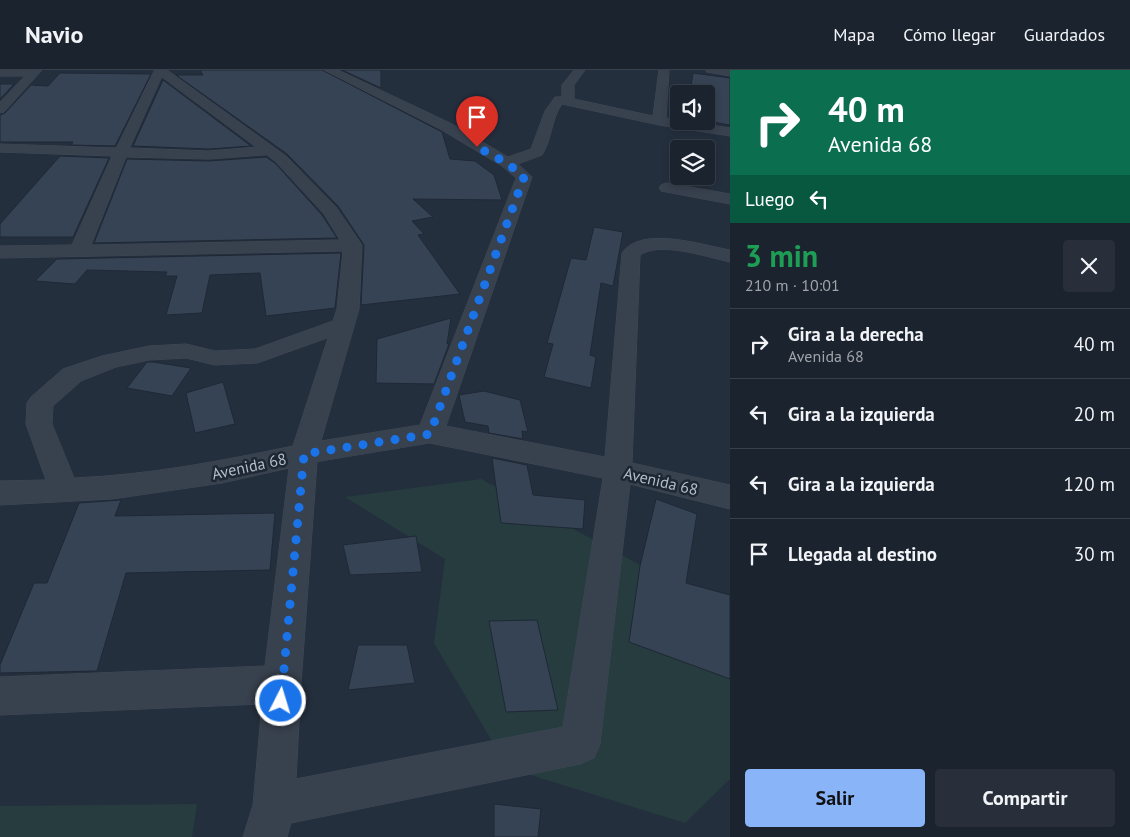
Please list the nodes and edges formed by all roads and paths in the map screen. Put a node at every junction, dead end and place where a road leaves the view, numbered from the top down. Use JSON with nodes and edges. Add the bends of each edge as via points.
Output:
{"nodes":[{"id":1,"x":160,"y":70,"type":"edge"},
{"id":2,"x":329,"y":70,"type":"edge"},
{"id":3,"x":580,"y":70,"type":"edge"},
{"id":4,"x":664,"y":70,"type":"edge"},
{"id":5,"x":711,"y":70,"type":"edge"},
{"id":6,"x":36,"y":72,"type":"edge"},
{"id":7,"x":730,"y":72,"type":"edge"},
{"id":8,"x":0,"y":73,"type":"edge"},
{"id":9,"x":568,"y":100,"type":"junction"},
{"id":10,"x":0,"y":109,"type":"edge"},
{"id":11,"x":659,"y":121,"type":"junction"},
{"id":12,"x":730,"y":132,"type":"edge"},
{"id":13,"x":0,"y":148,"type":"edge"},
{"id":14,"x":269,"y":151,"type":"junction"},
{"id":15,"x":121,"y":152,"type":"junction"},
{"id":16,"x":507,"y":163,"type":"junction"},
{"id":17,"x":666,"y":188,"type":"dead end"},
{"id":18,"x":730,"y":198,"type":"edge"},
{"id":19,"x":353,"y":245,"type":"junction"},
{"id":20,"x":79,"y":250,"type":"junction"},
{"id":21,"x":0,"y":252,"type":"edge"},
{"id":22,"x":730,"y":256,"type":"edge"},
{"id":23,"x":343,"y":325,"type":"junction"},
{"id":24,"x":430,"y":434,"type":"junction"},
{"id":25,"x":304,"y":454,"type":"junction"},
{"id":26,"x":618,"y":470,"type":"junction"},
{"id":27,"x":64,"y":490,"type":"junction"},
{"id":28,"x":0,"y":493,"type":"edge"},
{"id":29,"x":730,"y":497,"type":"edge"},
{"id":30,"x":282,"y":684,"type":"junction"},
{"id":31,"x":0,"y":696,"type":"edge"},
{"id":32,"x":274,"y":805,"type":"junction"},
{"id":33,"x":265,"y":837,"type":"edge"}],
"edges":[{"from":1,"to":14,"type":"street"},
{"from":1,"to":15,"type":"street"},
{"from":2,"to":16,"type":"street","via":[[416,111]]},
{"from":3,"to":9,"type":"street","via":[[568,85]]},
{"from":4,"to":11,"type":"street"},
{"from":5,"to":7,"type":"street"},
{"from":6,"to":8,"type":"street"},
{"from":6,"to":10,"type":"street"},
{"from":9,"to":11,"type":"street"},
{"from":9,"to":16,"type":"street","via":[[559,100],[553,106],[537,152]]},
{"from":11,"to":12,"type":"street"},
{"from":13,"to":15,"type":"street"},
{"from":14,"to":15,"type":"street","via":[[209,155]]},
{"from":14,"to":19,"type":"street","via":[[281,159],[330,211]]},
{"from":15,"to":20,"type":"street"},
{"from":16,"to":24,"type":"street","via":[[524,177]]},
{"from":17,"to":18,"type":"street"},
{"from":19,"to":20,"type":"street"},
{"from":19,"to":23,"type":"street","via":[[348,309]]},
{"from":20,"to":21,"type":"street"},
{"from":22,"to":26,"type":"street","via":[[676,245],[644,244],[631,253]]},
{"from":23,"to":25,"type":"street"},
{"from":23,"to":27,"type":"street","via":[[257,356],[215,358],[186,351],[149,353],[110,361],[72,376],[40,403],[39,424]]},
{"from":24,"to":25,"type":"street","name":"Avenida 68"},
{"from":24,"to":26,"type":"street","name":"Avenida 68"},
{"from":25,"to":27,"type":"street","name":"Avenida 68","via":[[222,472],[112,488]]},
{"from":25,"to":30,"type":"street"},
{"from":26,"to":29,"type":"street","name":"Avenida 68"},
{"from":26,"to":32,"type":"street","via":[[580,744]]},
{"from":27,"to":28,"type":"street","name":"Avenida 68"},
{"from":30,"to":31,"type":"street"},
{"from":30,"to":32,"type":"street"},
{"from":32,"to":33,"type":"street"}]}
